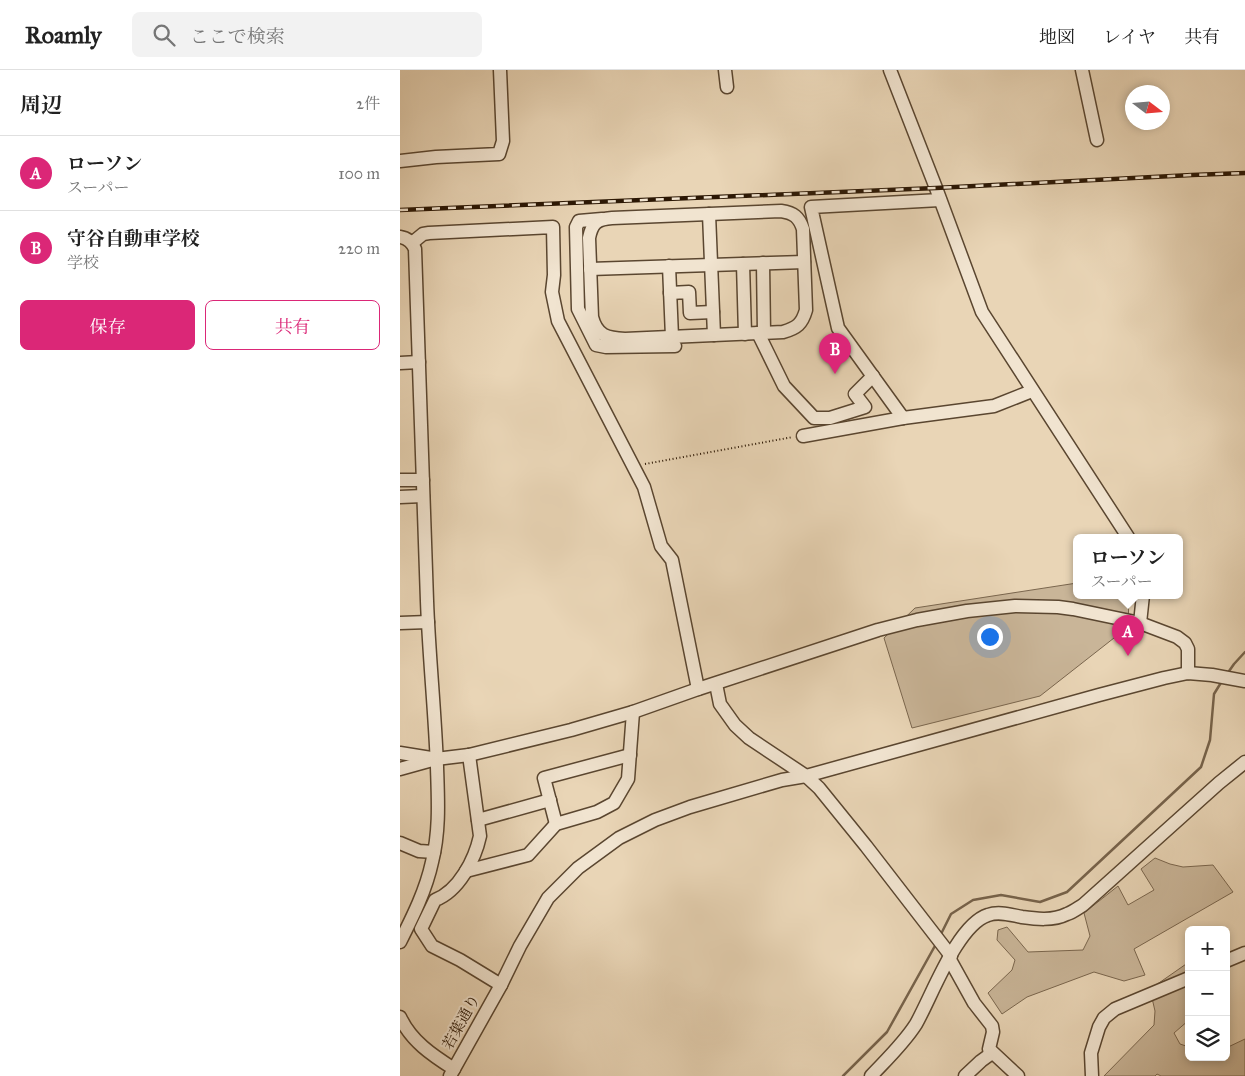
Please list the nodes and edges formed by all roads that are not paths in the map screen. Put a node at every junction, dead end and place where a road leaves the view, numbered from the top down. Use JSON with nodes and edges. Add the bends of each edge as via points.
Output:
{"nodes":[{"id":1,"x":500,"y":70,"type":"edge"},
{"id":2,"x":725,"y":70,"type":"edge"},
{"id":3,"x":890,"y":70,"type":"edge"},
{"id":4,"x":1082,"y":70,"type":"edge"},
{"id":5,"x":727,"y":87,"type":"dead end"},
{"id":6,"x":1097,"y":140,"type":"dead end"},
{"id":7,"x":400,"y":161,"type":"edge"},
{"id":8,"x":940,"y":200,"type":"junction"},
{"id":9,"x":709,"y":214,"type":"junction"},
{"id":10,"x":604,"y":219,"type":"junction"},
{"id":11,"x":400,"y":237,"type":"edge"},
{"id":12,"x":412,"y":243,"type":"junction"},
{"id":13,"x":804,"y":262,"type":"junction"},
{"id":14,"x":763,"y":263,"type":"junction"},
{"id":15,"x":743,"y":264,"type":"junction"},
{"id":16,"x":710,"y":265,"type":"junction"},
{"id":17,"x":669,"y":266,"type":"junction"},
{"id":18,"x":590,"y":269,"type":"junction"},
{"id":19,"x":670,"y":293,"type":"junction"},
{"id":20,"x":713,"y":312,"type":"junction"},
{"id":21,"x":761,"y":333,"type":"junction"},
{"id":22,"x":745,"y":334,"type":"junction"},
{"id":23,"x":714,"y":335,"type":"junction"},
{"id":24,"x":674,"y":342,"type":"junction"},
{"id":25,"x":419,"y":362,"type":"junction"},
{"id":26,"x":400,"y":363,"type":"edge"},
{"id":27,"x":873,"y":376,"type":"junction"},
{"id":28,"x":1032,"y":391,"type":"junction"},
{"id":29,"x":903,"y":418,"type":"junction"},
{"id":30,"x":803,"y":436,"type":"road end"},
{"id":31,"x":400,"y":480,"type":"edge"},
{"id":32,"x":423,"y":480,"type":"junction"},
{"id":33,"x":424,"y":496,"type":"junction"},
{"id":34,"x":400,"y":497,"type":"edge"},
{"id":35,"x":1126,"y":534,"type":"edge"},
{"id":36,"x":1143,"y":599,"type":"edge"},
{"id":37,"x":428,"y":622,"type":"junction"},
{"id":38,"x":400,"y":623,"type":"edge"},
{"id":39,"x":1140,"y":623,"type":"junction"},
{"id":40,"x":1188,"y":674,"type":"junction"},
{"id":41,"x":1245,"y":680,"type":"edge"},
{"id":42,"x":716,"y":684,"type":"junction"},
{"id":43,"x":698,"y":689,"type":"junction"},
{"id":44,"x":633,"y":712,"type":"junction"},
{"id":45,"x":400,"y":753,"type":"edge"},
{"id":46,"x":469,"y":755,"type":"junction"},
{"id":47,"x":630,"y":755,"type":"junction"},
{"id":48,"x":436,"y":759,"type":"junction"},
{"id":49,"x":1245,"y":762,"type":"edge"},
{"id":50,"x":400,"y":769,"type":"edge"},
{"id":51,"x":806,"y":776,"type":"junction"},
{"id":52,"x":550,"y":800,"type":"junction"},
{"id":53,"x":478,"y":820,"type":"junction"},
{"id":54,"x":556,"y":824,"type":"junction"},
{"id":55,"x":400,"y":844,"type":"edge"},
{"id":56,"x":434,"y":852,"type":"junction"},
{"id":57,"x":466,"y":871,"type":"junction"},
{"id":58,"x":400,"y":912,"type":"edge"},
{"id":59,"x":412,"y":917,"type":"junction"},
{"id":60,"x":400,"y":942,"type":"edge"},
{"id":61,"x":1245,"y":953,"type":"edge"},
{"id":62,"x":950,"y":957,"type":"junction"},
{"id":63,"x":1230,"y":959,"type":"edge"},
{"id":64,"x":1185,"y":980,"type":"edge"},
{"id":65,"x":501,"y":985,"type":"junction"},
{"id":66,"x":401,"y":1022,"type":"edge"},
{"id":67,"x":992,"y":1053,"type":"junction"},
{"id":68,"x":452,"y":1072,"type":"edge"},
{"id":69,"x":871,"y":1076,"type":"edge"},
{"id":70,"x":965,"y":1076,"type":"edge"},
{"id":71,"x":1018,"y":1076,"type":"edge"},
{"id":72,"x":1092,"y":1076,"type":"edge"}],
"edges":[{"from":1,"to":7,"type":"street","via":[[503,141],[499,154]]},
{"from":2,"to":5,"type":"street"},
{"from":3,"to":8,"type":"street"},
{"from":4,"to":6,"type":"street"},
{"from":8,"to":27,"type":"street","via":[[811,206],[838,328]]},
{"from":8,"to":28,"type":"street","via":[[982,312]]},
{"from":9,"to":10,"type":"street"},
{"from":9,"to":13,"type":"street","via":[[791,213],[803,229]]},
{"from":9,"to":16,"type":"street"},
{"from":10,"to":18,"type":"street","via":[[591,229]]},
{"from":10,"to":24,"type":"street","via":[[579,221],[576,227],[578,309],[596,345],[606,348]]},
{"from":11,"to":12,"type":"street"},
{"from":12,"to":25,"type":"street","via":[[415,249]]},
{"from":12,"to":43,"type":"street","via":[[429,233],[553,227],[552,292],[558,321],[644,487],[661,546],[672,560]]},
{"from":13,"to":14,"type":"street"},
{"from":13,"to":21,"type":"street","via":[[806,310],[803,320],[793,330]]},
{"from":14,"to":15,"type":"street"},
{"from":14,"to":21,"type":"street"},
{"from":15,"to":16,"type":"street"},
{"from":15,"to":22,"type":"street"},
{"from":16,"to":17,"type":"street"},
{"from":16,"to":20,"type":"street"},
{"from":17,"to":18,"type":"street"},
{"from":17,"to":19,"type":"street"},
{"from":18,"to":24,"type":"street","via":[[592,317],[598,330],[605,336]]},
{"from":19,"to":20,"type":"street","via":[[689,292],[690,313]]},
{"from":19,"to":24,"type":"street"},
{"from":20,"to":23,"type":"street"},
{"from":21,"to":22,"type":"street"},
{"from":21,"to":27,"type":"street","via":[[784,386],[814,418],[830,418],[865,407],[855,394]]},
{"from":22,"to":23,"type":"street"},
{"from":23,"to":24,"type":"street"},
{"from":25,"to":26,"type":"street"},
{"from":25,"to":32,"type":"street"},
{"from":27,"to":29,"type":"street"},
{"from":28,"to":29,"type":"street","via":[[994,406]]},
{"from":28,"to":35,"type":"street"},
{"from":29,"to":30,"type":"street"},
{"from":31,"to":32,"type":"street"},
{"from":32,"to":33,"type":"street"},
{"from":33,"to":34,"type":"street"},
{"from":33,"to":37,"type":"street"},
{"from":36,"to":39,"type":"street"},
{"from":37,"to":38,"type":"street"},
{"from":37,"to":48,"type":"street"},
{"from":39,"to":40,"type":"street","via":[[1185,643],[1188,648]]},
{"from":39,"to":42,"type":"street","via":[[1058,607],[1016,606],[967,611],[878,630]]},
{"from":40,"to":41,"type":"street","name":"若葉通り"},
{"from":40,"to":51,"type":"street","name":"若葉通り","via":[[1099,694]]},
{"from":42,"to":43,"type":"street"},
{"from":42,"to":51,"type":"street","via":[[720,704],[735,725]]},
{"from":43,"to":44,"type":"street"},
{"from":44,"to":46,"type":"street"},
{"from":44,"to":47,"type":"street"},
{"from":45,"to":48,"type":"street"},
{"from":46,"to":48,"type":"street"},
{"from":46,"to":53,"type":"street"},
{"from":47,"to":52,"type":"street","via":[[544,778]]},
{"from":47,"to":54,"type":"street","via":[[628,779],[614,803],[597,812]]},
{"from":48,"to":50,"type":"street"},
{"from":48,"to":56,"type":"street","via":[[438,812]]},
{"from":49,"to":62,"type":"street","via":[[1083,904],[1066,915],[1052,918],[988,914],[965,932]]},
{"from":51,"to":62,"type":"street","via":[[866,846]]},
{"from":51,"to":65,"type":"street","name":"若葉通り","via":[[690,807],[618,838],[578,868],[548,898]]},
{"from":52,"to":53,"type":"street"},
{"from":52,"to":54,"type":"street"},
{"from":53,"to":57,"type":"street","via":[[480,836]]},
{"from":54,"to":57,"type":"street","via":[[528,855]]},
{"from":55,"to":56,"type":"street"},
{"from":56,"to":59,"type":"street","via":[[429,875]]},
{"from":57,"to":65,"type":"street","via":[[449,892],[435,900],[421,929],[432,946]]},
{"from":58,"to":59,"type":"street"},
{"from":59,"to":60,"type":"street"},
{"from":61,"to":63,"type":"street"},
{"from":62,"to":67,"type":"street","via":[[974,1003],[992,1026],[988,1049]]},
{"from":62,"to":69,"type":"street","via":[[916,1023]]},
{"from":64,"to":72,"type":"street","via":[[1115,1009],[1104,1018],[1091,1053]]},
{"from":65,"to":68,"type":"street","name":"若葉通り"},
{"from":66,"to":68,"type":"street","via":[[412,1037]]},
{"from":67,"to":70,"type":"street"},
{"from":67,"to":71,"type":"street"}]}
